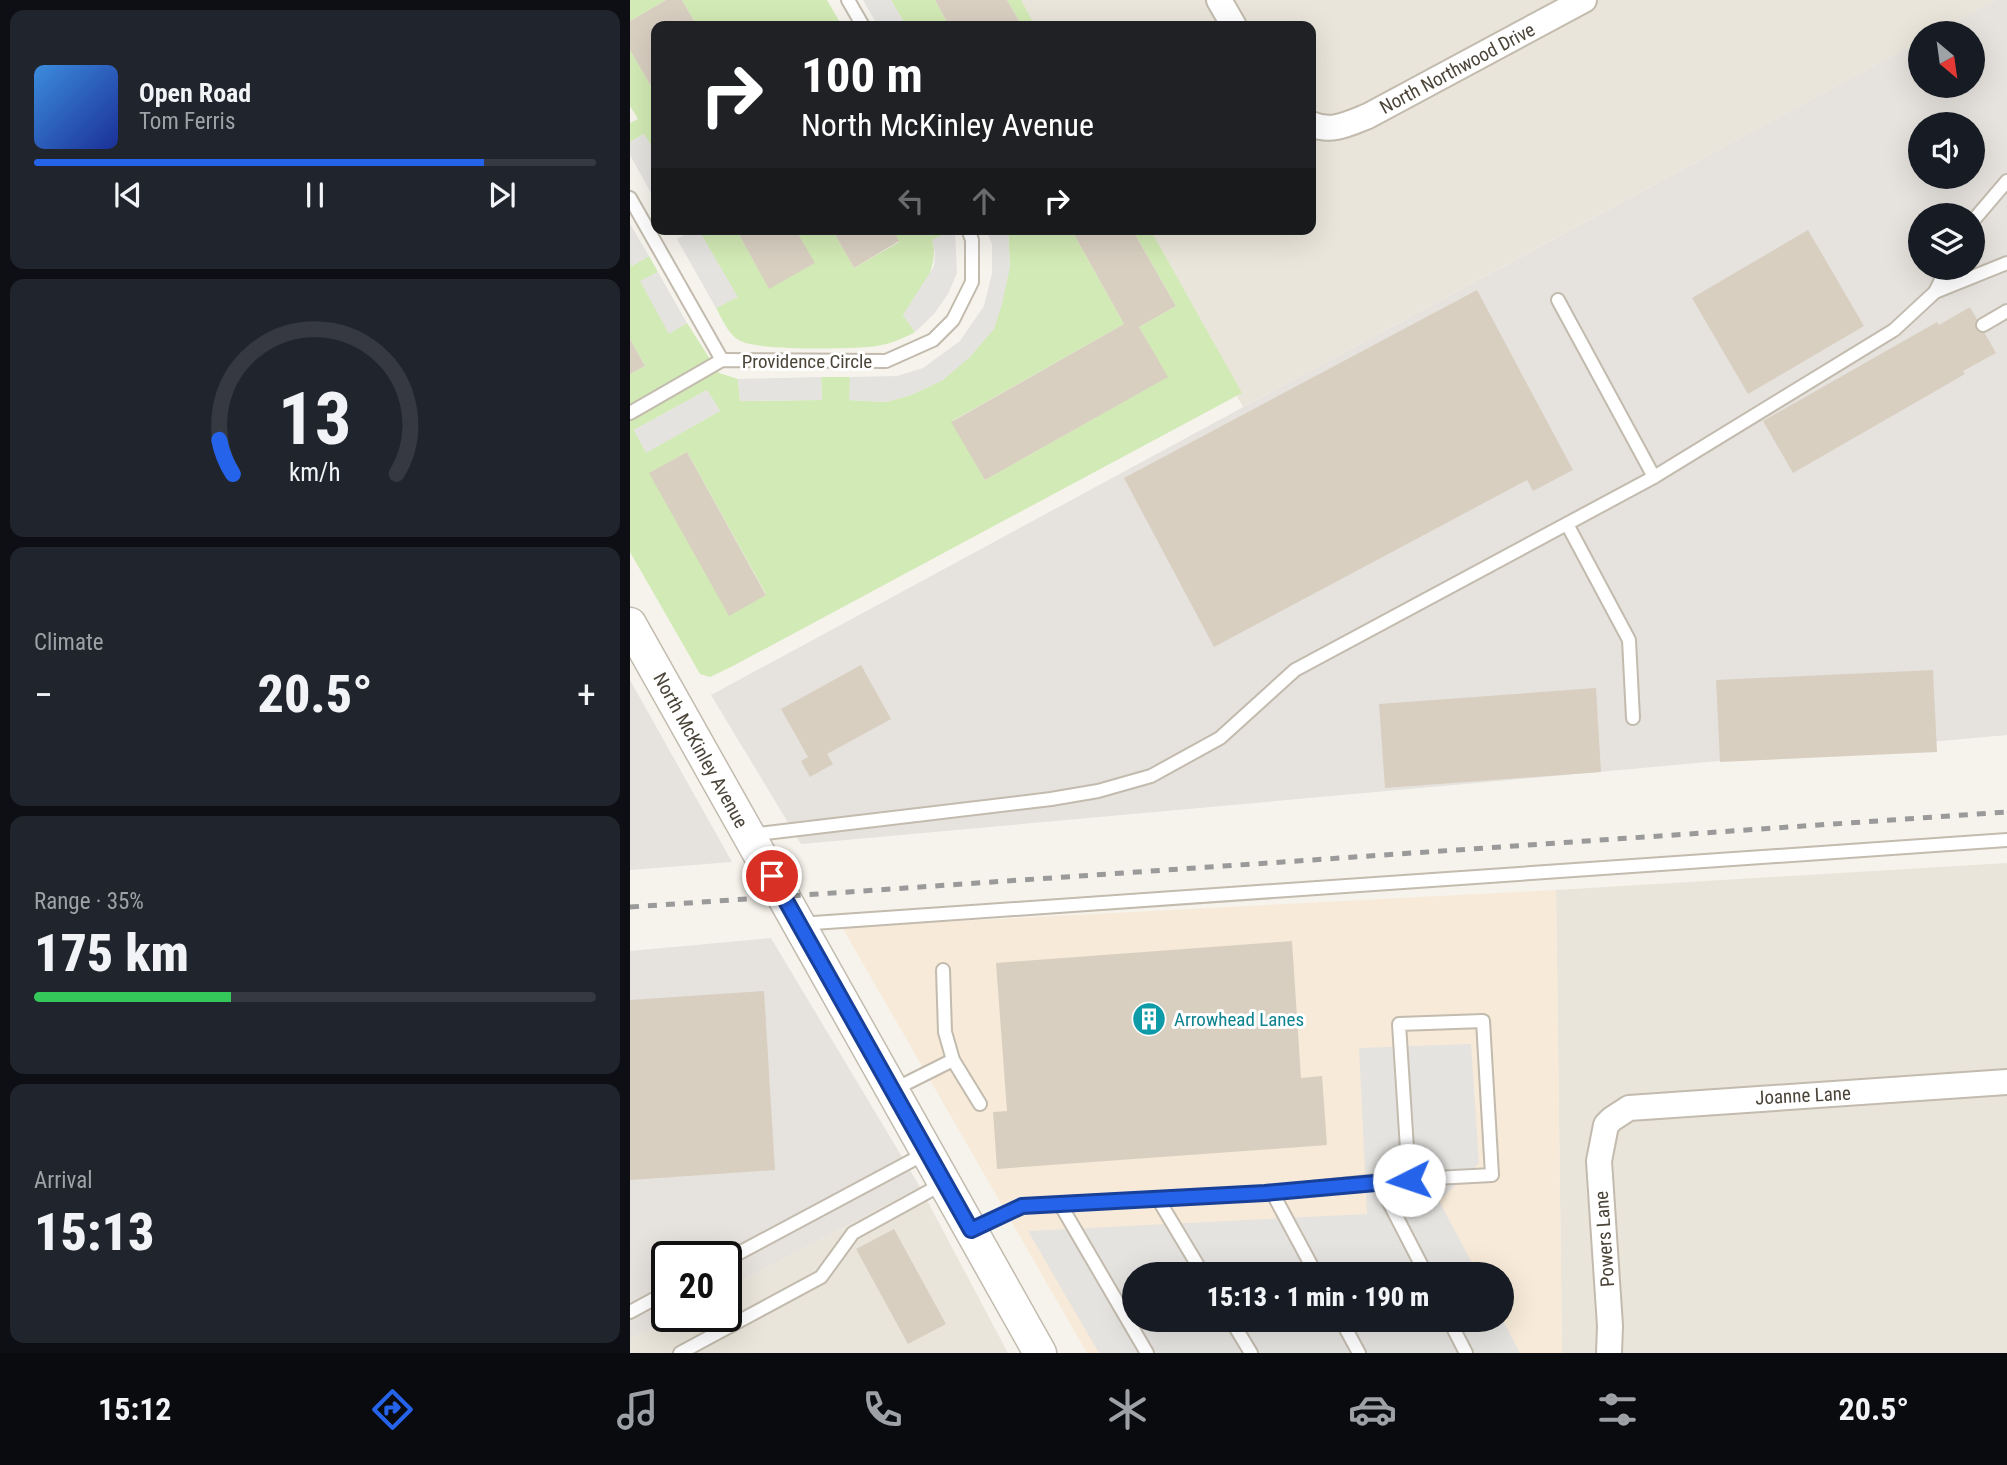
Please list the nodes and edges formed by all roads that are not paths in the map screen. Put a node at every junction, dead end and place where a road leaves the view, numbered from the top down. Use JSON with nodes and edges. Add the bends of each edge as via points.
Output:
{"nodes":[{"id":1,"x":848,"y":0,"type":"edge"},
{"id":2,"x":1219,"y":0,"type":"edge"},
{"id":3,"x":1584,"y":0,"type":"edge"},
{"id":4,"x":860,"y":21,"type":"edge"},
{"id":5,"x":1231,"y":21,"type":"edge"},
{"id":6,"x":1319,"y":126,"type":"edge"},
{"id":7,"x":2007,"y":181,"type":"edge"},
{"id":8,"x":630,"y":198,"type":"edge"},
{"id":9,"x":1985,"y":207,"type":"edge"},
{"id":10,"x":651,"y":235,"type":"edge"},
{"id":11,"x":651,"y":235,"type":"edge"},
{"id":12,"x":970,"y":235,"type":"edge"},
{"id":13,"x":2007,"y":263,"type":"edge"},
{"id":14,"x":1941,"y":280,"type":"edge"},
{"id":15,"x":1935,"y":292,"type":"junction"},
{"id":16,"x":1559,"y":300,"type":"dead end"},
{"id":17,"x":2007,"y":311,"type":"edge"},
{"id":18,"x":1983,"y":325,"type":"dead end"},
{"id":19,"x":722,"y":360,"type":"junction"},
{"id":20,"x":630,"y":413,"type":"edge"},
{"id":21,"x":1654,"y":477,"type":"junction"},
{"id":22,"x":1567,"y":524,"type":"junction"},
{"id":23,"x":630,"y":624,"type":"edge"},
{"id":24,"x":1633,"y":718,"type":"dead end"},
{"id":25,"x":749,"y":836,"type":"junction"},
{"id":26,"x":2007,"y":840,"type":"edge"},
{"id":27,"x":799,"y":924,"type":"junction"},
{"id":28,"x":943,"y":970,"type":"dead end"},
{"id":29,"x":953,"y":1060,"type":"junction"},
{"id":30,"x":2007,"y":1082,"type":"edge"},
{"id":31,"x":892,"y":1090,"type":"junction"},
{"id":32,"x":980,"y":1104,"type":"dead end"},
{"id":33,"x":1606,"y":1125,"type":"joint"},
{"id":34,"x":927,"y":1152,"type":"junction"},
{"id":35,"x":1409,"y":1180,"type":"junction"},
{"id":36,"x":1378,"y":1181,"type":"junction"},
{"id":37,"x":945,"y":1183,"type":"junction"},
{"id":38,"x":1272,"y":1192,"type":"junction"},
{"id":39,"x":1158,"y":1199,"type":"junction"},
{"id":40,"x":1060,"y":1204,"type":"junction"},
{"id":41,"x":971,"y":1230,"type":"junction"},
{"id":42,"x":742,"y":1251,"type":"edge"},
{"id":43,"x":1196,"y":1262,"type":"edge"},
{"id":44,"x":1310,"y":1262,"type":"edge"},
{"id":45,"x":1420,"y":1262,"type":"edge"},
{"id":46,"x":651,"y":1301,"type":"edge"},
{"id":47,"x":630,"y":1312,"type":"edge"},
{"id":48,"x":1238,"y":1332,"type":"edge"},
{"id":49,"x":1348,"y":1332,"type":"edge"},
{"id":50,"x":1455,"y":1332,"type":"edge"},
{"id":51,"x":680,"y":1353,"type":"edge"},
{"id":52,"x":1040,"y":1353,"type":"edge"},
{"id":53,"x":1147,"y":1353,"type":"edge"},
{"id":54,"x":1251,"y":1353,"type":"edge"},
{"id":55,"x":1359,"y":1353,"type":"edge"},
{"id":56,"x":1466,"y":1353,"type":"edge"},
{"id":57,"x":1609,"y":1353,"type":"edge"}],
"edges":[{"from":1,"to":4,"type":"lane"},
{"from":2,"to":5,"type":"street"},
{"from":3,"to":6,"type":"street","name":"North Northwood Drive","via":[[1368,116],[1340,127]]},
{"from":7,"to":9,"type":"lane"},
{"from":8,"to":10,"type":"lane","name":"Providence Circle"},
{"from":11,"to":19,"type":"lane","name":"Providence Circle"},
{"from":12,"to":19,"type":"lane","name":"Providence Circle","via":[[971,282],[953,320],[933,340],[886,361]]},
{"from":13,"to":15,"type":"lane"},
{"from":14,"to":15,"type":"lane"},
{"from":15,"to":21,"type":"lane","via":[[1894,330]]},
{"from":16,"to":21,"type":"lane"},
{"from":17,"to":18,"type":"lane"},
{"from":19,"to":20,"type":"lane","name":"Providence Circle"},
{"from":21,"to":22,"type":"lane"},
{"from":22,"to":24,"type":"lane","via":[[1629,640]]},
{"from":22,"to":25,"type":"lane","via":[[1295,670],[1220,738],[1151,776],[1051,799]]},
{"from":23,"to":25,"type":"street","name":"North McKinley Avenue"},
{"from":25,"to":27,"type":"street","name":"North McKinley Avenue"},
{"from":26,"to":27,"type":"lane"},
{"from":27,"to":31,"type":"street","name":"North McKinley Avenue"},
{"from":28,"to":29,"type":"lane","via":[[945,1032]]},
{"from":29,"to":31,"type":"lane"},
{"from":29,"to":32,"type":"lane"},
{"from":30,"to":33,"type":"street","name":"Joanne Lane","via":[[1629,1108]]},
{"from":31,"to":34,"type":"street","name":"North McKinley Avenue"},
{"from":33,"to":57,"type":"street","name":"Powers Lane","via":[[1599,1161]]},
{"from":34,"to":37,"type":"street","name":"North McKinley Avenue"},
{"from":34,"to":42,"type":"lane"},
{"from":35,"to":35,"type":"lane","via":[[1492,1175],[1483,1021],[1399,1024]]},
{"from":35,"to":36,"type":"lane"},
{"from":36,"to":38,"type":"lane"},
{"from":36,"to":45,"type":"lane"},
{"from":37,"to":41,"type":"street","name":"North McKinley Avenue"},
{"from":37,"to":51,"type":"lane","via":[[853,1233],[821,1277]]},
{"from":38,"to":39,"type":"lane"},
{"from":38,"to":44,"type":"lane"},
{"from":39,"to":40,"type":"lane"},
{"from":39,"to":43,"type":"lane"},
{"from":40,"to":41,"type":"lane","via":[[1022,1206]]},
{"from":40,"to":53,"type":"lane"},
{"from":41,"to":52,"type":"street","name":"North McKinley Avenue"},
{"from":46,"to":47,"type":"lane"},
{"from":48,"to":54,"type":"lane"},
{"from":49,"to":55,"type":"lane"},
{"from":50,"to":56,"type":"lane"}]}
